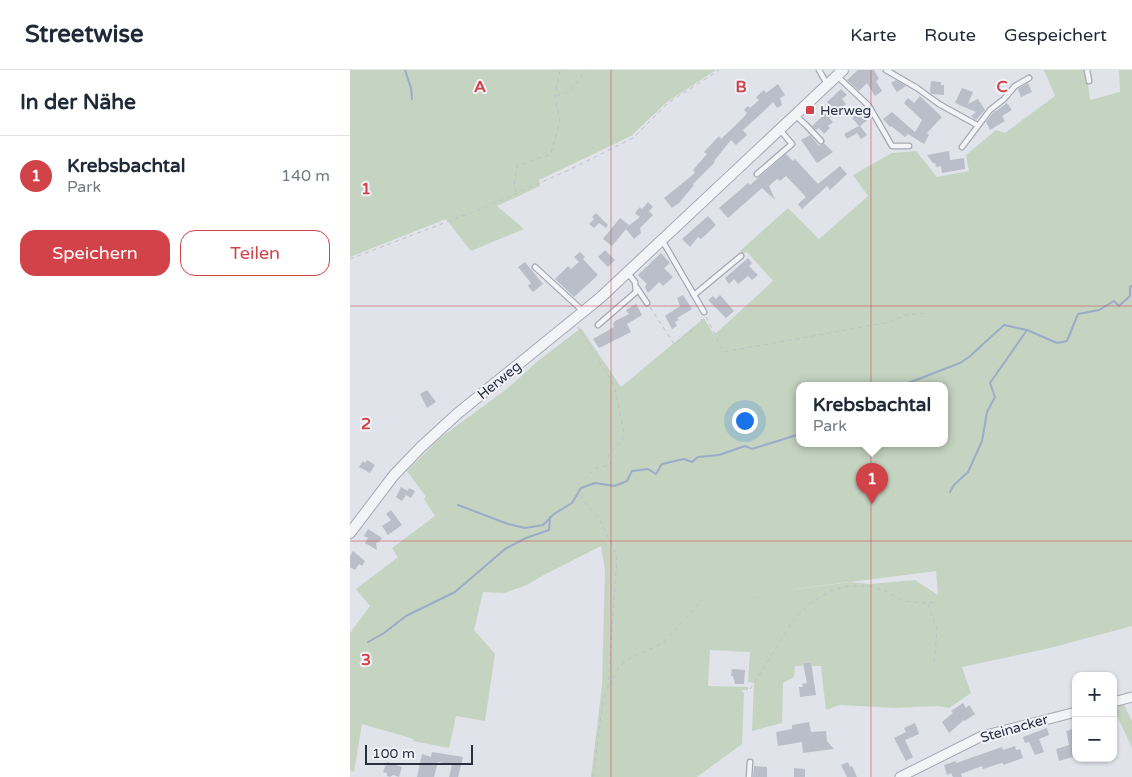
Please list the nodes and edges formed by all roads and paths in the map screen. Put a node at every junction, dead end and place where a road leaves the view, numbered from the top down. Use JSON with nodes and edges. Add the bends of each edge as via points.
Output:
{"nodes":[{"id":1,"x":560,"y":70,"type":"edge"},
{"id":2,"x":585,"y":70,"type":"edge"},
{"id":3,"x":719,"y":70,"type":"edge"},
{"id":4,"x":819,"y":70,"type":"edge"},
{"id":5,"x":886,"y":70,"type":"edge"},
{"id":6,"x":1087,"y":70,"type":"edge"},
{"id":7,"x":840,"y":73,"type":"edge"},
{"id":8,"x":1029,"y":78,"type":"dead end"},
{"id":9,"x":1089,"y":81,"type":"dead end"},
{"id":10,"x":827,"y":85,"type":"junction"},
{"id":11,"x":556,"y":96,"type":"junction"},
{"id":12,"x":794,"y":115,"type":"junction"},
{"id":13,"x":977,"y":125,"type":"junction"},
{"id":14,"x":779,"y":129,"type":"junction"},
{"id":15,"x":821,"y":141,"type":"dead end"},
{"id":16,"x":909,"y":146,"type":"dead end"},
{"id":17,"x":962,"y":146,"type":"dead end"},
{"id":18,"x":757,"y":174,"type":"dead end"},
{"id":19,"x":516,"y":193,"type":"junction"},
{"id":20,"x":662,"y":240,"type":"junction"},
{"id":21,"x":740,"y":256,"type":"dead end"},
{"id":22,"x":350,"y":259,"type":"edge"},
{"id":23,"x":535,"y":267,"type":"dead end"},
{"id":24,"x":627,"y":272,"type":"junction"},
{"id":25,"x":637,"y":288,"type":"junction"},
{"id":26,"x":694,"y":295,"type":"junction"},
{"id":27,"x":646,"y":303,"type":"joint"},
{"id":28,"x":584,"y":312,"type":"junction"},
{"id":29,"x":704,"y":312,"type":"joint"},
{"id":30,"x":924,"y":313,"type":"dead end"},
{"id":31,"x":701,"y":318,"type":"dead end"},
{"id":32,"x":574,"y":320,"type":"junction"},
{"id":33,"x":598,"y":325,"type":"dead end"},
{"id":34,"x":350,"y":534,"type":"edge"},
{"id":35,"x":703,"y":599,"type":"dead end"},
{"id":36,"x":928,"y":602,"type":"junction"},
{"id":37,"x":938,"y":602,"type":"dead end"},
{"id":38,"x":934,"y":667,"type":"dead end"},
{"id":39,"x":608,"y":688,"type":"junction"},
{"id":40,"x":750,"y":689,"type":"dead end"},
{"id":41,"x":1132,"y":697,"type":"edge"},
{"id":42,"x":1117,"y":701,"type":"edge"},
{"id":43,"x":1072,"y":713,"type":"edge"},
{"id":44,"x":750,"y":762,"type":"dead end"},
{"id":45,"x":903,"y":776,"type":"edge"},
{"id":46,"x":593,"y":777,"type":"edge"},
{"id":47,"x":749,"y":777,"type":"edge"}],
"edges":[{"from":1,"to":11,"type":"path"},
{"from":2,"to":11,"type":"path","via":[[572,89]]},
{"from":3,"to":19,"type":"path","via":[[668,103],[632,138]]},
{"from":4,"to":10,"type":"lane"},
{"from":5,"to":13,"type":"lane"},
{"from":6,"to":9,"type":"lane"},
{"from":7,"to":10,"type":"street","name":"Herweg"},
{"from":7,"to":16,"type":"lane","name":"Herweg","via":[[869,106],[892,146]]},
{"from":8,"to":13,"type":"lane","via":[[1015,86]]},
{"from":10,"to":12,"type":"street","name":"Herweg"},
{"from":11,"to":19,"type":"path","via":[[560,120],[551,154],[517,166]]},
{"from":12,"to":14,"type":"street","name":"Herweg"},
{"from":12,"to":15,"type":"lane"},
{"from":13,"to":17,"type":"lane"},
{"from":14,"to":18,"type":"lane","via":[[792,144]]},
{"from":14,"to":20,"type":"street","name":"Herweg"},
{"from":19,"to":22,"type":"path"},
{"from":20,"to":24,"type":"street","name":"Herweg"},
{"from":20,"to":26,"type":"lane"},
{"from":21,"to":26,"type":"lane"},
{"from":23,"to":28,"type":"lane"},
{"from":24,"to":25,"type":"lane"},
{"from":24,"to":28,"type":"street","name":"Herweg"},
{"from":25,"to":27,"type":"lane"},
{"from":25,"to":33,"type":"lane"},
{"from":26,"to":29,"type":"lane"},
{"from":27,"to":31,"type":"path","via":[[674,344],[702,322]]},
{"from":28,"to":32,"type":"street","name":"Herweg"},
{"from":29,"to":30,"type":"path","via":[[724,352]]},
{"from":32,"to":34,"type":"street","name":"Herweg","via":[[421,447],[394,475]]},
{"from":32,"to":39,"type":"path","via":[[614,384],[624,432],[622,441],[608,455],[611,465],[596,468],[577,490],[598,516],[616,556]]},
{"from":35,"to":39,"type":"path","via":[[669,637],[620,666]]},
{"from":36,"to":37,"type":"path"},
{"from":36,"to":38,"type":"path","via":[[936,629]]},
{"from":36,"to":40,"type":"path","via":[[904,601],[869,586],[846,586],[831,591],[812,602],[795,618]]},
{"from":39,"to":46,"type":"path","via":[[603,700]]},
{"from":41,"to":42,"type":"street"},
{"from":43,"to":45,"type":"street","name":"Steinacker","via":[[982,736]]},
{"from":44,"to":47,"type":"lane"}]}
